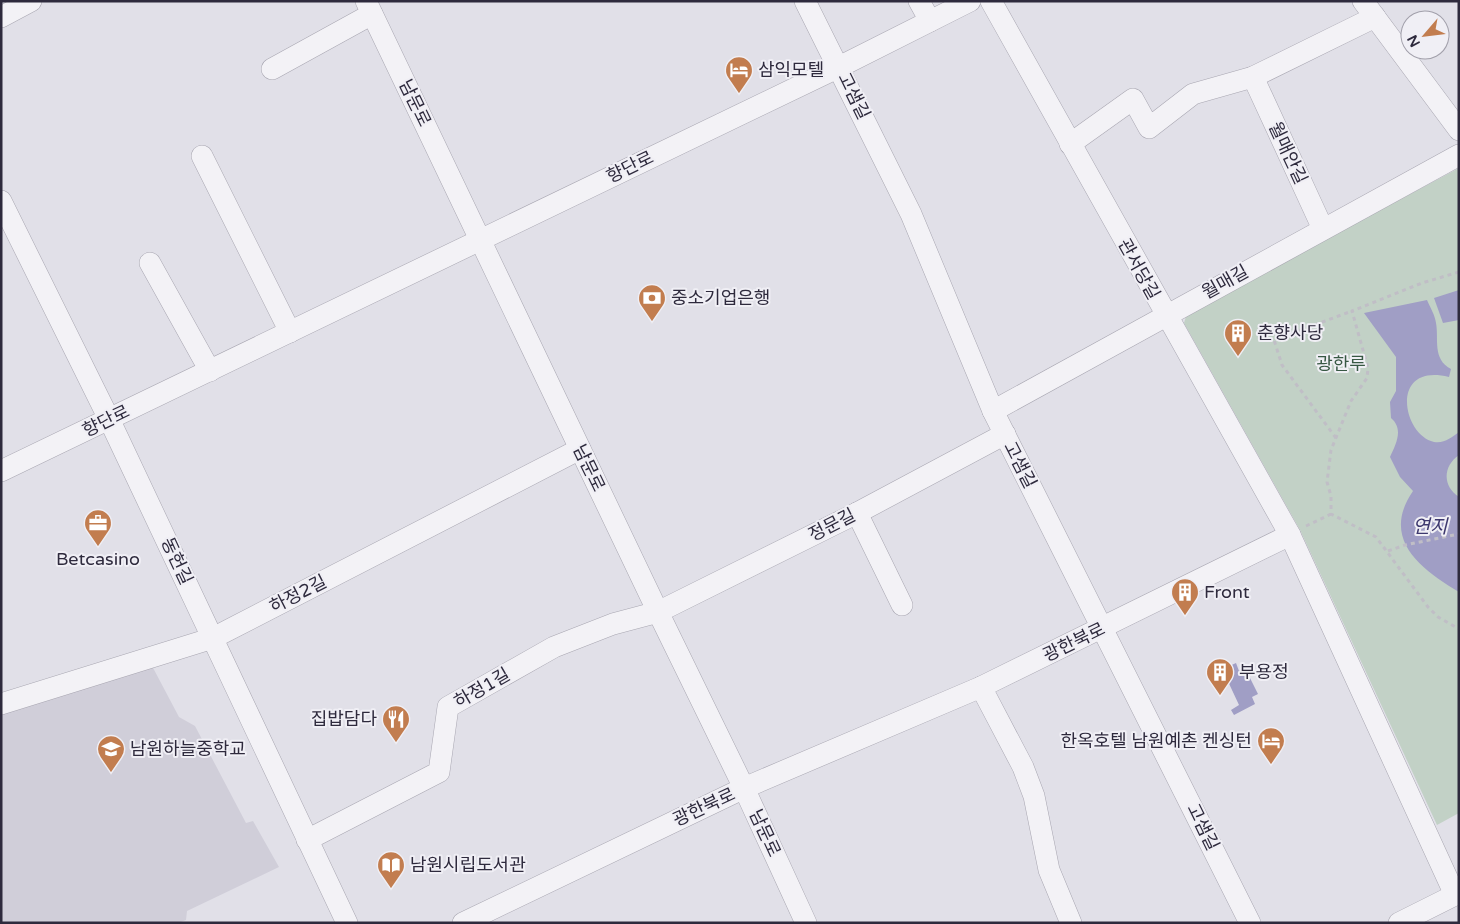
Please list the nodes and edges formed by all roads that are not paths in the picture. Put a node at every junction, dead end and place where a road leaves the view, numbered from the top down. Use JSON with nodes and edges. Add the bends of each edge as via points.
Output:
{"nodes":[{"id":1,"x":31,"y":1,"type":"edge"},
{"id":2,"x":805,"y":1,"type":"edge"},
{"id":3,"x":919,"y":1,"type":"edge"},
{"id":4,"x":970,"y":1,"type":"edge"},
{"id":5,"x":991,"y":1,"type":"edge"},
{"id":6,"x":369,"y":8,"type":"edge"},
{"id":7,"x":1369,"y":9,"type":"edge"},
{"id":8,"x":1,"y":17,"type":"edge"},
{"id":9,"x":930,"y":21,"type":"junction"},
{"id":10,"x":839,"y":67,"type":"junction"},
{"id":11,"x":272,"y":69,"type":"dead end"},
{"id":12,"x":1253,"y":77,"type":"junction"},
{"id":13,"x":1459,"y":130,"type":"edge"},
{"id":14,"x":1070,"y":144,"type":"junction"},
{"id":15,"x":1459,"y":155,"type":"edge"},
{"id":16,"x":202,"y":156,"type":"dead end"},
{"id":17,"x":1,"y":201,"type":"edge"},
{"id":18,"x":1323,"y":229,"type":"junction"},
{"id":19,"x":480,"y":240,"type":"junction"},
{"id":20,"x":150,"y":263,"type":"dead end"},
{"id":21,"x":1165,"y":315,"type":"junction"},
{"id":22,"x":290,"y":332,"type":"junction"},
{"id":23,"x":210,"y":371,"type":"junction"},
{"id":24,"x":993,"y":411,"type":"junction"},
{"id":25,"x":109,"y":419,"type":"junction"},
{"id":26,"x":1005,"y":434,"type":"junction"},
{"id":27,"x":580,"y":450,"type":"junction"},
{"id":28,"x":1,"y":471,"type":"edge"},
{"id":29,"x":858,"y":513,"type":"junction"},
{"id":30,"x":1290,"y":535,"type":"junction"},
{"id":31,"x":902,"y":605,"type":"dead end"},
{"id":32,"x":658,"y":612,"type":"junction"},
{"id":33,"x":1104,"y":627,"type":"junction"},
{"id":34,"x":213,"y":638,"type":"junction"},
{"id":35,"x":981,"y":687,"type":"junction"},
{"id":36,"x":1,"y":704,"type":"edge"},
{"id":37,"x":744,"y":788,"type":"junction"},
{"id":38,"x":307,"y":840,"type":"junction"},
{"id":39,"x":1449,"y":903,"type":"edge"},
{"id":40,"x":497,"y":915,"type":"edge"},
{"id":41,"x":347,"y":923,"type":"edge"},
{"id":42,"x":464,"y":923,"type":"edge"},
{"id":43,"x":806,"y":923,"type":"edge"},
{"id":44,"x":1071,"y":923,"type":"edge"},
{"id":45,"x":1250,"y":923,"type":"edge"},
{"id":46,"x":1399,"y":923,"type":"edge"}],
"edges":[{"from":1,"to":8,"type":"street"},
{"from":2,"to":10,"type":"street","name":"고샘길"},
{"from":3,"to":9,"type":"street"},
{"from":4,"to":9,"type":"street","name":"향단로"},
{"from":5,"to":14,"type":"street","name":"관서당길"},
{"from":6,"to":11,"type":"street","name":"남문로"},
{"from":6,"to":19,"type":"street","name":"남문로"},
{"from":7,"to":12,"type":"street"},
{"from":7,"to":13,"type":"street"},
{"from":9,"to":10,"type":"street","name":"향단로"},
{"from":10,"to":19,"type":"street","name":"향단로"},
{"from":10,"to":24,"type":"street","name":"고샘길","via":[[911,214]]},
{"from":12,"to":14,"type":"street","via":[[1193,94],[1150,128],[1133,99]]},
{"from":12,"to":18,"type":"street","name":"월매안길"},
{"from":14,"to":21,"type":"street","name":"관서당길"},
{"from":15,"to":18,"type":"street","name":"월매길"},
{"from":16,"to":22,"type":"street"},
{"from":17,"to":25,"type":"street","name":"동헌길"},
{"from":18,"to":21,"type":"street","name":"월매길"},
{"from":19,"to":22,"type":"street","name":"향단로"},
{"from":19,"to":27,"type":"street","name":"남문로"},
{"from":20,"to":23,"type":"street"},
{"from":21,"to":24,"type":"street","name":"월매길"},
{"from":21,"to":30,"type":"street","name":"관서당길"},
{"from":22,"to":23,"type":"street","name":"향단로"},
{"from":23,"to":25,"type":"street","name":"향단로"},
{"from":24,"to":26,"type":"street","name":"고샘길"},
{"from":25,"to":28,"type":"street","name":"향단로"},
{"from":25,"to":34,"type":"street","name":"동헌길"},
{"from":26,"to":29,"type":"street","name":"정문길"},
{"from":26,"to":33,"type":"street","name":"고샘길"},
{"from":27,"to":32,"type":"street","name":"남문로"},
{"from":27,"to":34,"type":"street","name":"하정2길"},
{"from":29,"to":31,"type":"street"},
{"from":29,"to":32,"type":"street","name":"정문길"},
{"from":30,"to":33,"type":"street","name":"광한북로"},
{"from":30,"to":39,"type":"street"},
{"from":32,"to":37,"type":"street","name":"남문로"},
{"from":32,"to":38,"type":"street","name":"하정1길","via":[[613,624],[554,647],[448,706],[439,772]]},
{"from":33,"to":35,"type":"street","name":"광한북로"},
{"from":33,"to":45,"type":"street","name":"고샘길"},
{"from":34,"to":36,"type":"street","name":"하정2길"},
{"from":34,"to":38,"type":"street","name":"동헌길"},
{"from":35,"to":37,"type":"street","name":"광한북로"},
{"from":35,"to":44,"type":"street","via":[[1034,796],[1049,870]]},
{"from":37,"to":40,"type":"street","name":"광한북로"},
{"from":37,"to":43,"type":"street","name":"남문로"},
{"from":38,"to":41,"type":"street","name":"동헌길"},
{"from":39,"to":46,"type":"street"},
{"from":40,"to":42,"type":"street","name":"광한북로"}]}
